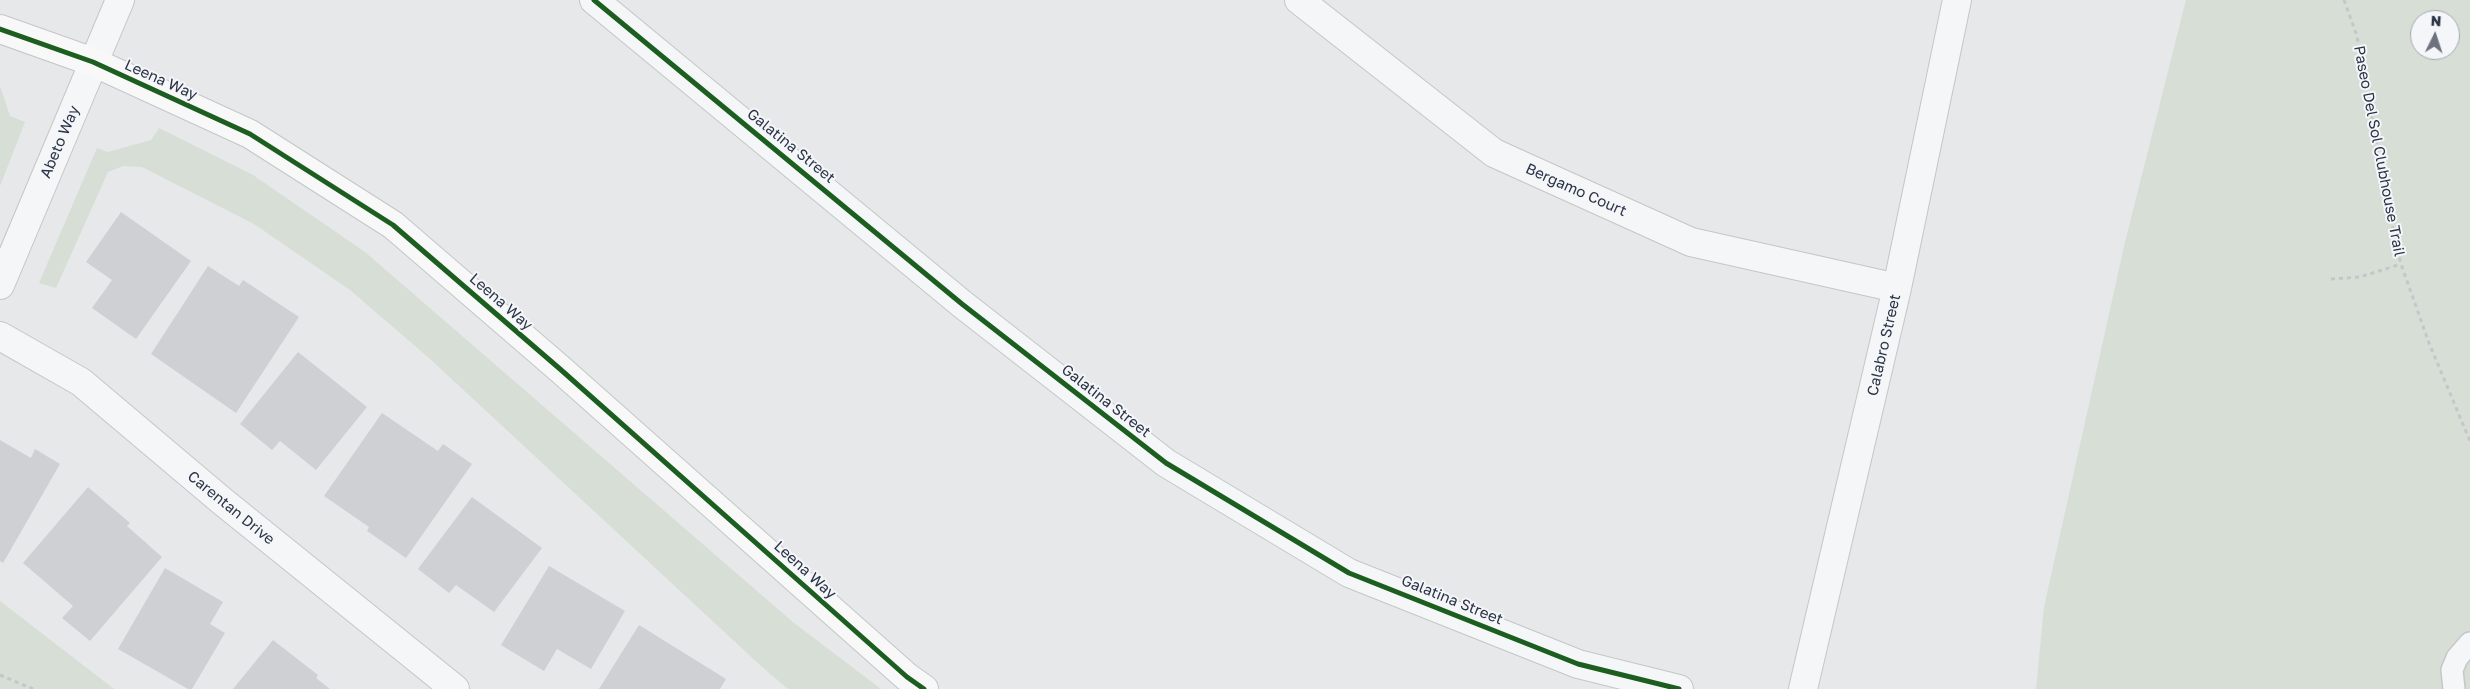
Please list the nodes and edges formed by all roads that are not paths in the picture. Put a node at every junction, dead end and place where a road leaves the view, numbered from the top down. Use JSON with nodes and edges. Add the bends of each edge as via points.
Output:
{"nodes":[{"id":1,"x":120,"y":0,"type":"edge"},
{"id":2,"x":594,"y":0,"type":"edge"},
{"id":3,"x":1299,"y":0,"type":"edge"},
{"id":4,"x":1957,"y":0,"type":"edge"},
{"id":5,"x":0,"y":29,"type":"edge"},
{"id":6,"x":93,"y":62,"type":"junction"},
{"id":7,"x":0,"y":285,"type":"edge"},
{"id":8,"x":1897,"y":288,"type":"junction"},
{"id":9,"x":0,"y":336,"type":"edge"},
{"id":10,"x":2470,"y":643,"type":"edge"},
{"id":11,"x":455,"y":689,"type":"edge"},
{"id":12,"x":924,"y":689,"type":"edge"},
{"id":13,"x":1679,"y":689,"type":"edge"},
{"id":14,"x":1802,"y":689,"type":"edge"},
{"id":15,"x":2454,"y":689,"type":"edge"}],
"edges":[{"from":1,"to":6,"type":"street","name":"Abeto Way"},
{"from":2,"to":13,"type":"street","name":"Galatina Street","via":[[955,297],[1166,463],[1349,573],[1578,664]]},
{"from":3,"to":8,"type":"street","name":"Bergamo Court","via":[[1494,153],[1691,242]]},
{"from":4,"to":8,"type":"street","name":"Calabro Street"},
{"from":5,"to":6,"type":"street","name":"Leena Way"},
{"from":6,"to":7,"type":"street","name":"Abeto Way"},
{"from":6,"to":12,"type":"street","name":"Leena Way","via":[[250,134],[393,225]]},
{"from":8,"to":14,"type":"street","name":"Calabro Street"},
{"from":9,"to":11,"type":"street","name":"Carentan Drive","via":[[81,382],[222,501]]},
{"from":10,"to":15,"type":"lane","via":[[2452,670]]}]}
